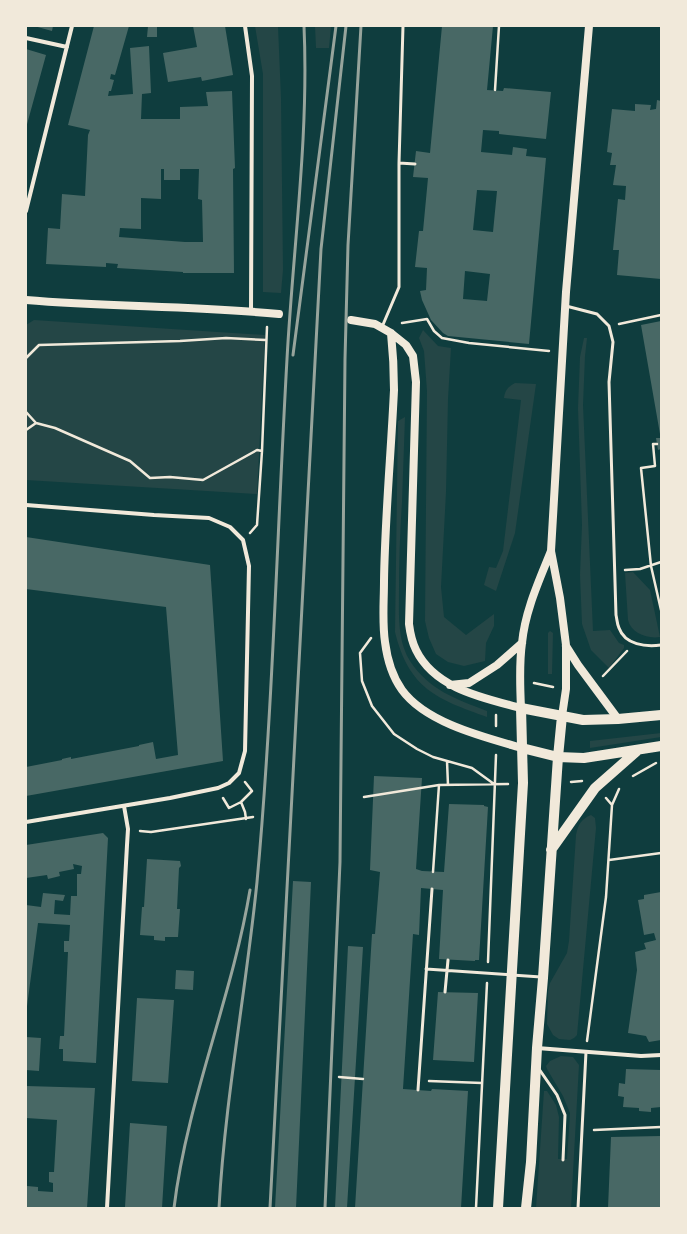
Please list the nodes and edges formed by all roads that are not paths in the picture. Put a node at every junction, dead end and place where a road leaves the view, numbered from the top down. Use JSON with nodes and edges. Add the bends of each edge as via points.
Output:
{"nodes":[{"id":1,"x":72,"y":26,"type":"edge"},
{"id":2,"x":245,"y":26,"type":"edge"},
{"id":3,"x":403,"y":26,"type":"edge"},
{"id":4,"x":589,"y":26,"type":"edge"},
{"id":5,"x":26,"y":38,"type":"edge"},
{"id":6,"x":67,"y":47,"type":"junction"},
{"id":7,"x":399,"y":164,"type":"junction"},
{"id":8,"x":415,"y":164,"type":"dead end"},
{"id":9,"x":26,"y":211,"type":"edge"},
{"id":10,"x":26,"y":300,"type":"edge"},
{"id":11,"x":566,"y":306,"type":"junction"},
{"id":12,"x":251,"y":312,"type":"junction"},
{"id":13,"x":279,"y":314,"type":"dead end"},
{"id":14,"x":351,"y":320,"type":"dead end"},
{"id":15,"x":382,"y":327,"type":"junction"},
{"id":16,"x":391,"y":333,"type":"junction"},
{"id":17,"x":26,"y":505,"type":"edge"},
{"id":18,"x":551,"y":551,"type":"junction"},
{"id":19,"x":522,"y":642,"type":"junction"},
{"id":20,"x":566,"y":645,"type":"junction"},
{"id":21,"x":661,"y":645,"type":"edge"},
{"id":22,"x":449,"y":685,"type":"junction"},
{"id":23,"x":521,"y":708,"type":"junction"},
{"id":24,"x":661,"y":715,"type":"edge"},
{"id":25,"x":562,"y":716,"type":"junction"},
{"id":26,"x":618,"y":720,"type":"junction"},
{"id":27,"x":661,"y":746,"type":"edge"},
{"id":28,"x":522,"y":748,"type":"junction"},
{"id":29,"x":637,"y":750,"type":"junction"},
{"id":30,"x":558,"y":757,"type":"junction"},
{"id":31,"x":124,"y":806,"type":"junction"},
{"id":32,"x":26,"y":822,"type":"edge"},
{"id":33,"x":551,"y":850,"type":"junction"},
{"id":34,"x":432,"y":889,"type":"dead end"},
{"id":35,"x":448,"y":960,"type":"dead end"},
{"id":36,"x":426,"y":968,"type":"junction"},
{"id":37,"x":447,"y":970,"type":"junction"},
{"id":38,"x":512,"y":975,"type":"junction"},
{"id":39,"x":543,"y":978,"type":"junction"},
{"id":40,"x":445,"y":992,"type":"dead end"},
{"id":41,"x":537,"y":1048,"type":"junction"},
{"id":42,"x":586,"y":1052,"type":"junction"},
{"id":43,"x":661,"y":1055,"type":"edge"},
{"id":44,"x":536,"y":1065,"type":"junction"},
{"id":45,"x":418,"y":1090,"type":"dead end"},
{"id":46,"x":563,"y":1160,"type":"dead end"},
{"id":47,"x":107,"y":1208,"type":"edge"},
{"id":48,"x":498,"y":1208,"type":"edge"},
{"id":49,"x":526,"y":1208,"type":"edge"},
{"id":50,"x":578,"y":1208,"type":"edge"}],
"edges":[{"from":1,"to":6,"type":"street"},
{"from":2,"to":12,"type":"street","via":[[252,76]]},
{"from":3,"to":7,"type":"lane"},
{"from":4,"to":11,"type":"main road"},
{"from":5,"to":6,"type":"street"},
{"from":6,"to":9,"type":"street"},
{"from":7,"to":8,"type":"lane"},
{"from":7,"to":15,"type":"lane","via":[[399,287]]},
{"from":10,"to":12,"type":"main road"},
{"from":11,"to":18,"type":"main road"},
{"from":11,"to":21,"type":"lane","via":[[597,314],[609,326],[613,342],[609,382],[614,571],[619,629],[634,643],[649,647]]},
{"from":12,"to":13,"type":"main road"},
{"from":14,"to":15,"type":"main road"},
{"from":15,"to":16,"type":"main road"},
{"from":16,"to":22,"type":"main road","via":[[406,344],[413,356],[415,368],[409,624],[416,651],[430,670]]},
{"from":16,"to":28,"type":"main road","via":[[394,389],[385,535],[384,621],[389,663],[402,690],[431,716]]},
{"from":17,"to":31,"type":"street","via":[[209,518],[230,527],[243,540],[249,566],[245,751],[239,773],[229,783],[218,788]]},
{"from":18,"to":19,"type":"main road","via":[[530,605]]},
{"from":18,"to":20,"type":"main road"},
{"from":19,"to":22,"type":"main road","via":[[497,665],[470,683]]},
{"from":19,"to":23,"type":"main road"},
{"from":20,"to":25,"type":"main road","via":[[566,689]]},
{"from":20,"to":26,"type":"main road"},
{"from":22,"to":23,"type":"main road"},
{"from":23,"to":25,"type":"main road"},
{"from":23,"to":28,"type":"main road"},
{"from":24,"to":26,"type":"main road"},
{"from":25,"to":26,"type":"main road","via":[[584,720]]},
{"from":25,"to":30,"type":"main road"},
{"from":27,"to":29,"type":"main road"},
{"from":28,"to":30,"type":"main road"},
{"from":28,"to":38,"type":"main road","via":[[523,783]]},
{"from":29,"to":30,"type":"main road","via":[[584,758]]},
{"from":29,"to":33,"type":"main road","via":[[595,788]]},
{"from":30,"to":33,"type":"main road"},
{"from":31,"to":32,"type":"street"},
{"from":31,"to":47,"type":"street","via":[[128,829]]},
{"from":33,"to":39,"type":"main road"},
{"from":34,"to":36,"type":"lane"},
{"from":35,"to":37,"type":"lane"},
{"from":36,"to":37,"type":"lane"},
{"from":36,"to":45,"type":"lane"},
{"from":37,"to":38,"type":"lane"},
{"from":37,"to":40,"type":"lane"},
{"from":38,"to":39,"type":"lane"},
{"from":38,"to":48,"type":"main road"},
{"from":39,"to":41,"type":"main road"},
{"from":41,"to":42,"type":"street"},
{"from":41,"to":44,"type":"main road"},
{"from":42,"to":43,"type":"street"},
{"from":42,"to":50,"type":"lane"},
{"from":44,"to":46,"type":"lane","via":[[557,1095],[565,1116]]},
{"from":44,"to":49,"type":"main road"}]}
